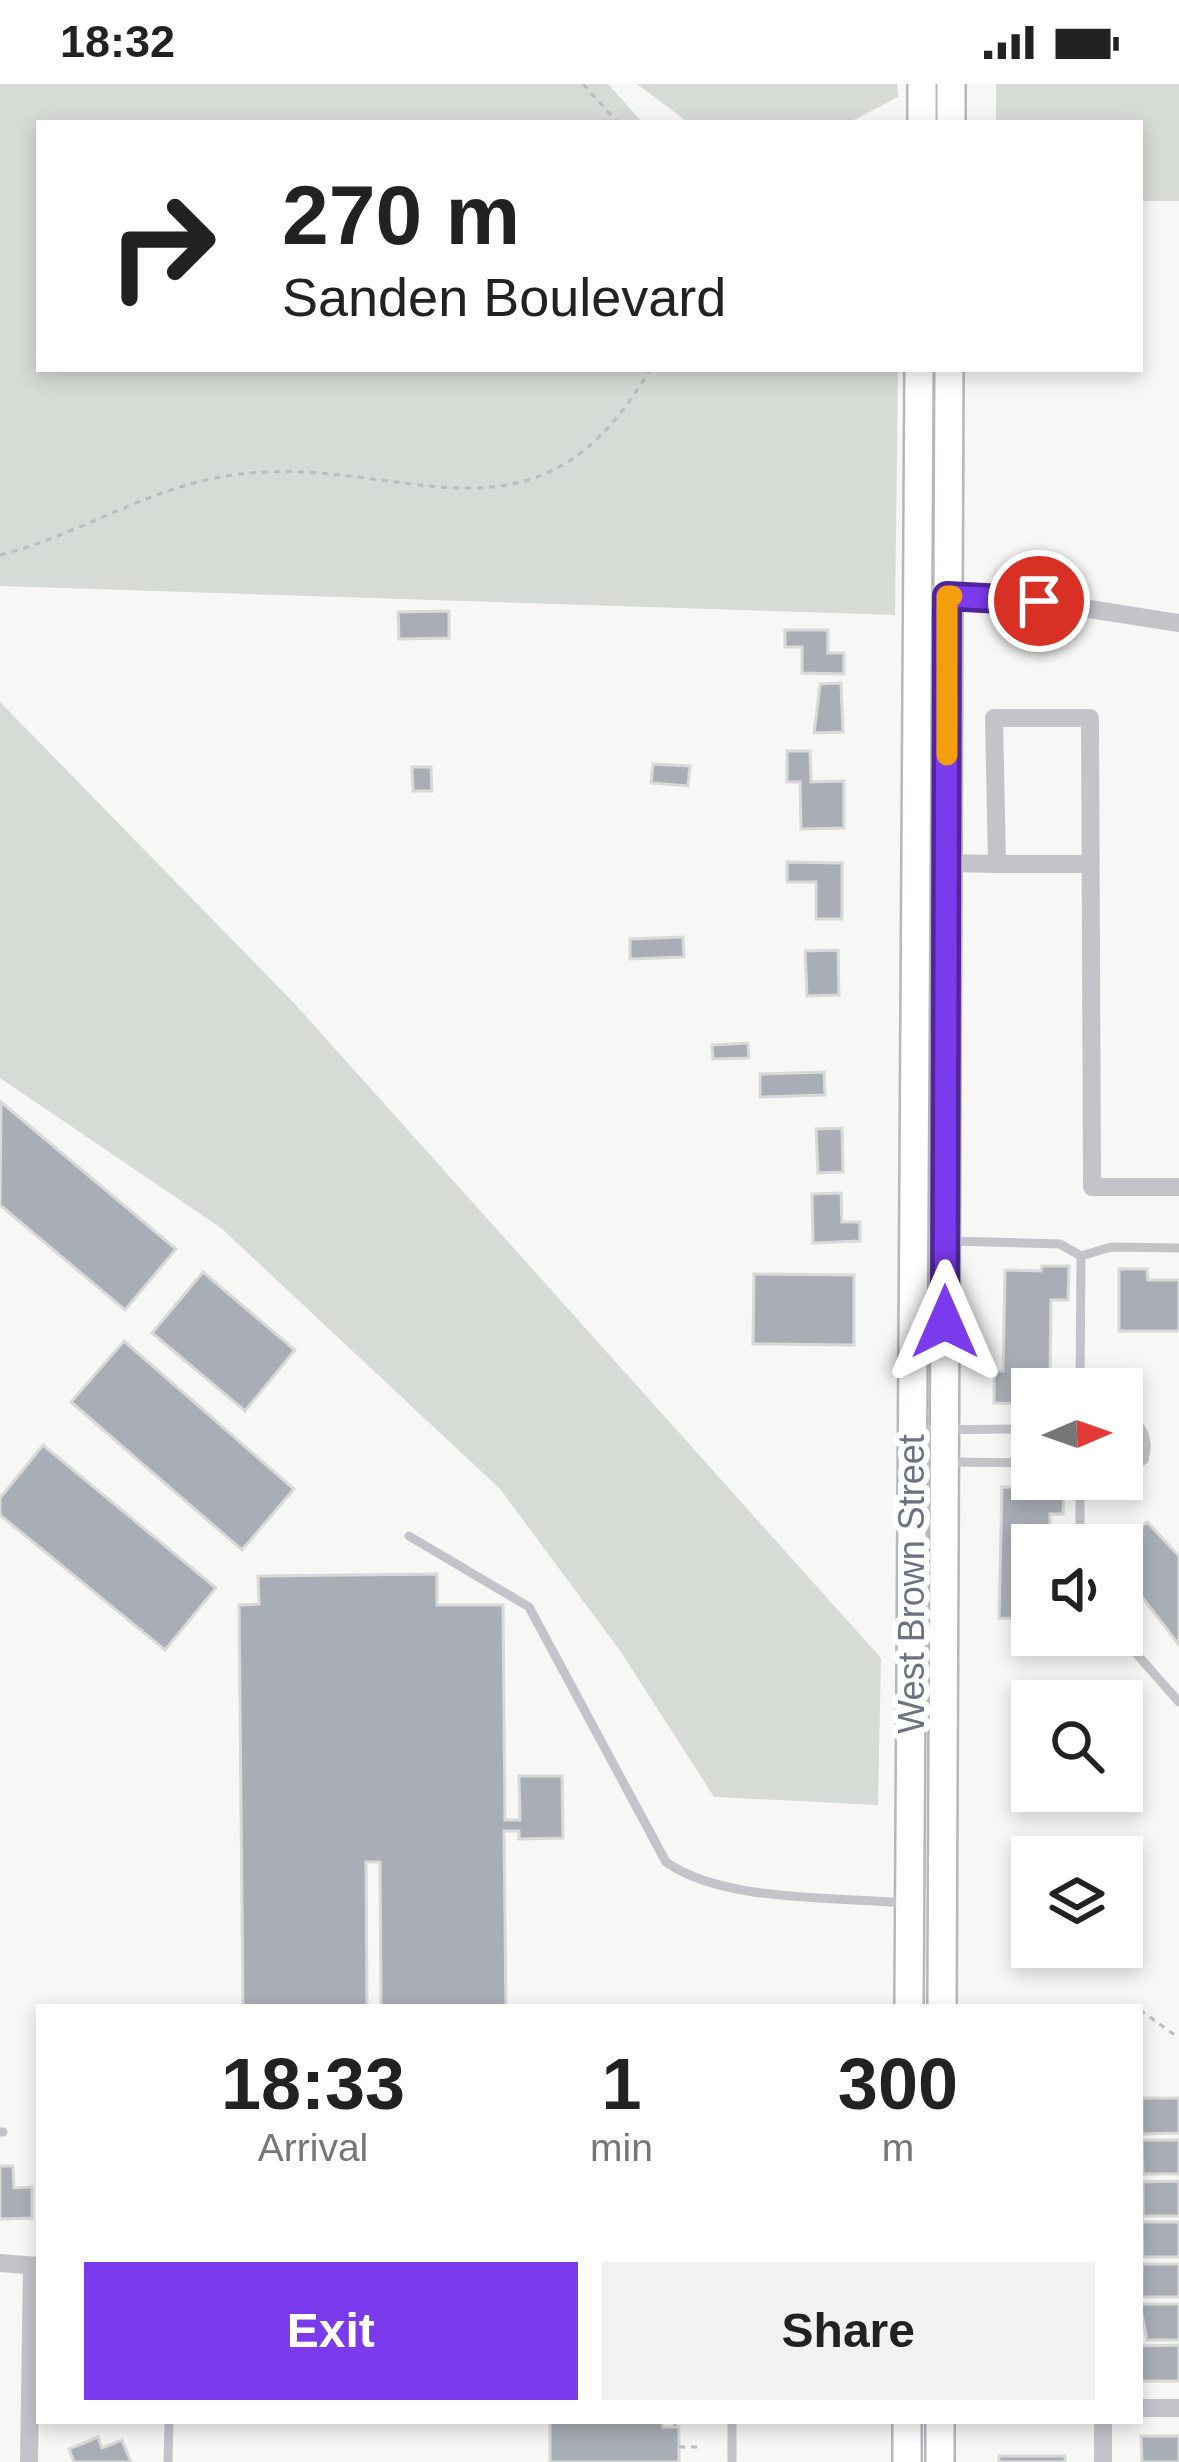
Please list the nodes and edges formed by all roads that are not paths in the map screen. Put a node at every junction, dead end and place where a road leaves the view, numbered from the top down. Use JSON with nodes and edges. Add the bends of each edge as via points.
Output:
{"nodes":[{"id":1,"x":922,"y":84,"type":"edge"},
{"id":2,"x":951,"y":84,"type":"edge"},
{"id":3,"x":922,"y":120,"type":"edge"},
{"id":4,"x":951,"y":120,"type":"edge"},
{"id":5,"x":919,"y":372,"type":"edge"},
{"id":6,"x":949,"y":372,"type":"edge"},
{"id":7,"x":916,"y":594,"type":"junction"},
{"id":8,"x":947,"y":596,"type":"junction"},
{"id":9,"x":1179,"y":623,"type":"edge"},
{"id":10,"x":914,"y":862,"type":"junction"},
{"id":11,"x":946,"y":863,"type":"junction"},
{"id":12,"x":997,"y":864,"type":"junction"},
{"id":13,"x":1090,"y":864,"type":"junction"},
{"id":14,"x":913,"y":1118,"type":"junction"},
{"id":15,"x":945,"y":1120,"type":"junction"},
{"id":16,"x":1179,"y":1187,"type":"edge"},
{"id":17,"x":945,"y":1241,"type":"junction"},
{"id":18,"x":1179,"y":1248,"type":"edge"},
{"id":19,"x":1081,"y":1256,"type":"junction"},
{"id":20,"x":1080,"y":1368,"type":"edge"},
{"id":21,"x":1011,"y":1429,"type":"edge"},
{"id":22,"x":926,"y":1430,"type":"junction"},
{"id":23,"x":940,"y":1462,"type":"junction"},
{"id":24,"x":1011,"y":1463,"type":"edge"},
{"id":25,"x":409,"y":1536,"type":"dead end"},
{"id":26,"x":1138,"y":1656,"type":"edge"},
{"id":27,"x":1179,"y":1702,"type":"edge"},
{"id":28,"x":909,"y":1904,"type":"junction"},
{"id":29,"x":942,"y":1905,"type":"junction"},
{"id":30,"x":909,"y":2004,"type":"edge"},
{"id":31,"x":942,"y":2004,"type":"edge"},
{"id":32,"x":0,"y":2263,"type":"edge"},
{"id":33,"x":36,"y":2266,"type":"edge"},
{"id":34,"x":1143,"y":2408,"type":"edge"},
{"id":35,"x":1179,"y":2408,"type":"edge"},
{"id":36,"x":170,"y":2424,"type":"edge"},
{"id":37,"x":732,"y":2424,"type":"edge"},
{"id":38,"x":907,"y":2424,"type":"edge"},
{"id":39,"x":940,"y":2424,"type":"edge"},
{"id":40,"x":1103,"y":2424,"type":"edge"},
{"id":41,"x":29,"y":2462,"type":"edge"},
{"id":42,"x":168,"y":2462,"type":"edge"},
{"id":43,"x":731,"y":2462,"type":"edge"},
{"id":44,"x":907,"y":2462,"type":"edge"},
{"id":45,"x":940,"y":2462,"type":"edge"},
{"id":46,"x":1103,"y":2462,"type":"edge"}],
"edges":[{"from":1,"to":3,"type":"main road"},
{"from":2,"to":4,"type":"main road"},
{"from":5,"to":7,"type":"main road"},
{"from":6,"to":8,"type":"main road","name":"West Brown Street"},
{"from":7,"to":8,"type":"street"},
{"from":7,"to":10,"type":"main road"},
{"from":8,"to":9,"type":"street"},
{"from":8,"to":11,"type":"main road","name":"West Brown Street"},
{"from":10,"to":11,"type":"lane"},
{"from":10,"to":14,"type":"main road"},
{"from":11,"to":12,"type":"street"},
{"from":11,"to":15,"type":"main road","name":"West Brown Street"},
{"from":12,"to":13,"type":"street"},
{"from":12,"to":13,"type":"street","via":[[994,718],[1090,718]]},
{"from":13,"to":16,"type":"street","via":[[1092,1187]]},
{"from":14,"to":15,"type":"main road"},
{"from":14,"to":22,"type":"main road","via":[[912,1333],[923,1359]]},
{"from":15,"to":17,"type":"main road","name":"West Brown Street"},
{"from":17,"to":19,"type":"lane","via":[[1060,1244]]},
{"from":17,"to":22,"type":"main road","name":"West Brown Street"},
{"from":18,"to":19,"type":"lane","via":[[1112,1247]]},
{"from":19,"to":20,"type":"lane"},
{"from":21,"to":22,"type":"lane"},
{"from":22,"to":23,"type":"main road","via":[[925,1460]]},
{"from":22,"to":28,"type":"main road","name":"West Brown Street"},
{"from":23,"to":24,"type":"lane"},
{"from":23,"to":29,"type":"main road","name":"West Brown Street"},
{"from":25,"to":28,"type":"lane","via":[[529,1606],[666,1862],[691,1880],[727,1887]]},
{"from":26,"to":27,"type":"lane"},
{"from":28,"to":29,"type":"main road"},
{"from":28,"to":30,"type":"main road","name":"West Brown Street"},
{"from":29,"to":31,"type":"main road","name":"West Brown Street"},
{"from":32,"to":33,"type":"street"},
{"from":33,"to":41,"type":"street"},
{"from":34,"to":35,"type":"street"},
{"from":36,"to":42,"type":"lane"},
{"from":37,"to":43,"type":"lane"},
{"from":38,"to":44,"type":"main road"},
{"from":39,"to":45,"type":"main road"},
{"from":40,"to":46,"type":"street"}]}
